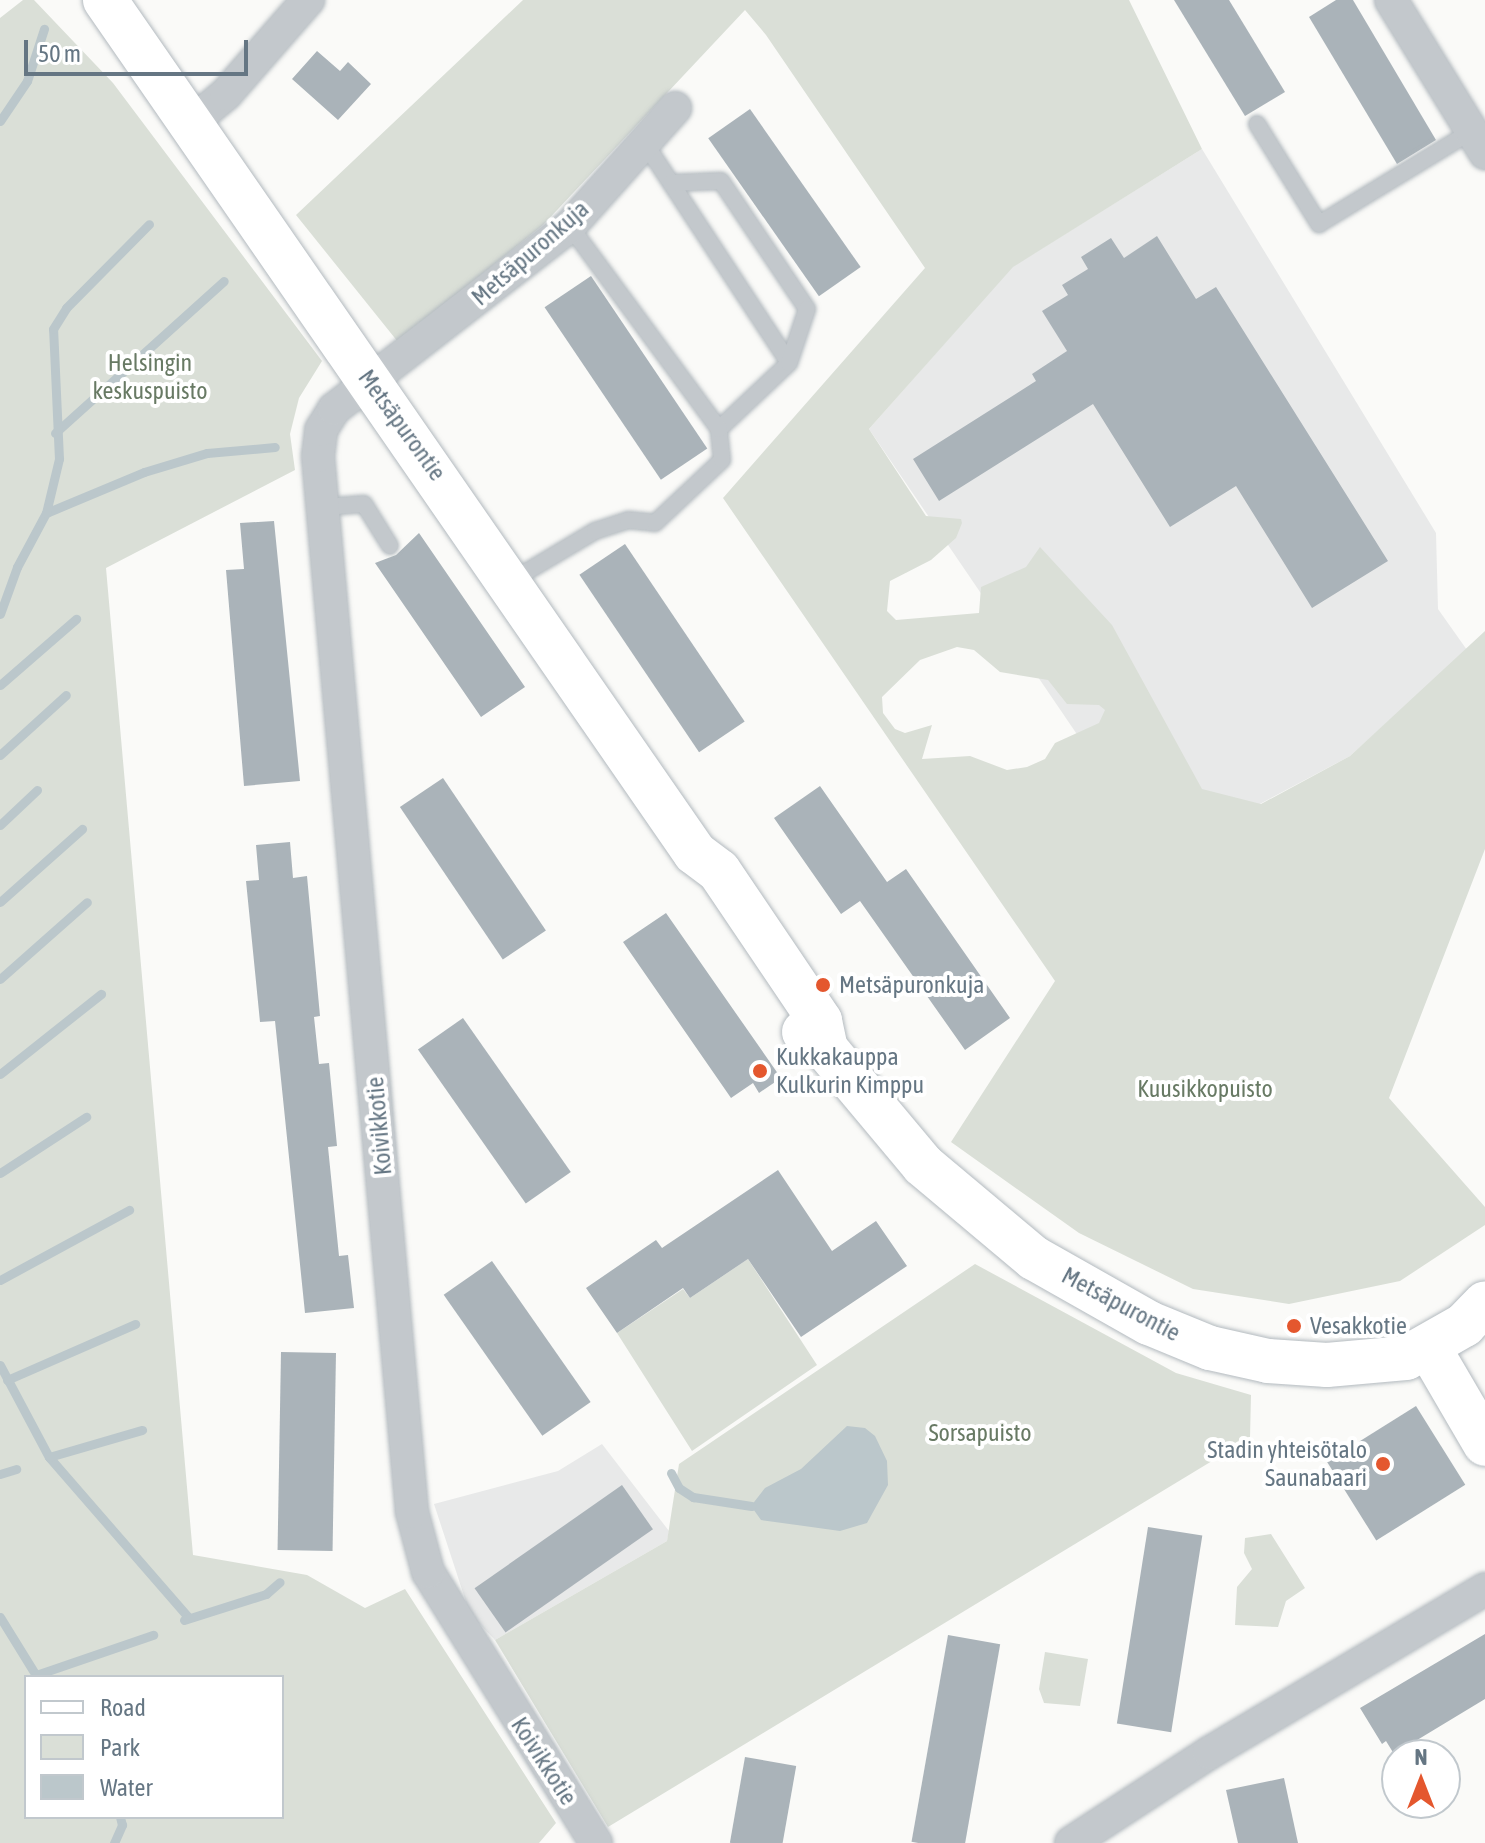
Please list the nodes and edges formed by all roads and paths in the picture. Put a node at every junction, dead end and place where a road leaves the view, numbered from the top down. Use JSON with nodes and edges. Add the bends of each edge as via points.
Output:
{"nodes":[{"id":1,"x":105,"y":0,"type":"edge"},
{"id":2,"x":308,"y":0,"type":"edge"},
{"id":3,"x":1391,"y":0,"type":"edge"},
{"id":4,"x":675,"y":108,"type":"dead end"},
{"id":5,"x":190,"y":124,"type":"junction"},
{"id":6,"x":1257,"y":124,"type":"dead end"},
{"id":7,"x":644,"y":142,"type":"junction"},
{"id":8,"x":1478,"y":142,"type":"edge"},
{"id":9,"x":671,"y":183,"type":"junction"},
{"id":10,"x":570,"y":226,"type":"junction"},
{"id":11,"x":789,"y":363,"type":"junction"},
{"id":12,"x":369,"y":380,"type":"junction"},
{"id":13,"x":719,"y":429,"type":"junction"},
{"id":14,"x":324,"y":507,"type":"junction"},
{"id":15,"x":390,"y":546,"type":"dead end"},
{"id":16,"x":511,"y":581,"type":"junction"},
{"id":17,"x":1485,"y":1303,"type":"edge"},
{"id":18,"x":1429,"y":1348,"type":"junction"},
{"id":19,"x":1485,"y":1444,"type":"edge"},
{"id":20,"x":1485,"y":1589,"type":"edge"},
{"id":21,"x":596,"y":1843,"type":"edge"},
{"id":22,"x":1071,"y":1843,"type":"edge"}],
"edges":[{"from":1,"to":5,"type":"street","name":"Metsäpurontie"},
{"from":2,"to":5,"type":"street","via":[[226,94]]},
{"from":3,"to":8,"type":"street"},
{"from":4,"to":7,"type":"street","name":"Metsäpuronkuja"},
{"from":5,"to":12,"type":"street","name":"Metsäpurontie"},
{"from":6,"to":8,"type":"lane","via":[[1319,224]]},
{"from":7,"to":9,"type":"lane"},
{"from":7,"to":10,"type":"street","name":"Metsäpuronkuja"},
{"from":9,"to":11,"type":"lane"},
{"from":9,"to":11,"type":"lane","via":[[721,181],[807,309]]},
{"from":10,"to":12,"type":"street","name":"Metsäpuronkuja"},
{"from":10,"to":13,"type":"lane"},
{"from":11,"to":13,"type":"lane"},
{"from":12,"to":14,"type":"street","name":"Koivikkotie","via":[[334,409],[321,430]]},
{"from":12,"to":16,"type":"street","name":"Metsäpurontie"},
{"from":13,"to":16,"type":"lane","via":[[722,460],[655,523],[628,520],[595,531]]},
{"from":14,"to":15,"type":"lane","via":[[364,504]]},
{"from":14,"to":21,"type":"street","name":"Koivikkotie","via":[[412,1512],[428,1572]]},
{"from":16,"to":18,"type":"street","name":"Metsäpurontie","via":[[695,853],[719,871],[820,1021],[826,1049],[894,1136],[1027,1268],[1210,1348],[1268,1361],[1327,1365],[1406,1358]]},
{"from":17,"to":18,"type":"street","name":"Metsäpurontie"},
{"from":18,"to":19,"type":"street"},
{"from":20,"to":22,"type":"street","via":[[1209,1753]]}]}
